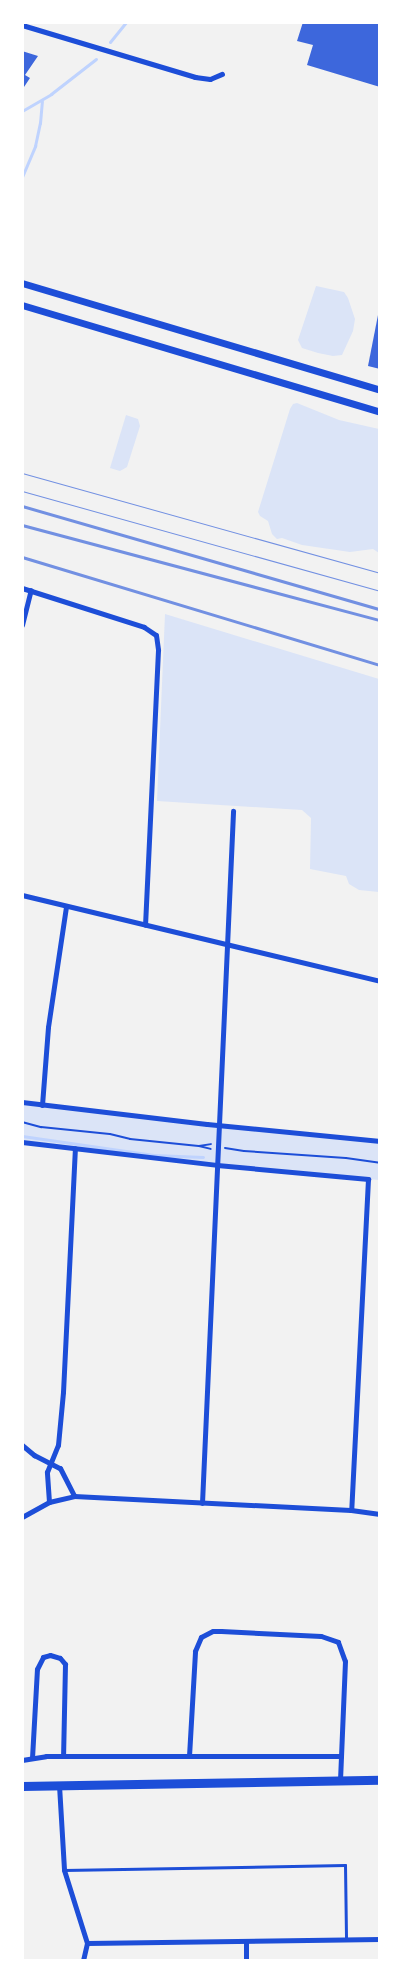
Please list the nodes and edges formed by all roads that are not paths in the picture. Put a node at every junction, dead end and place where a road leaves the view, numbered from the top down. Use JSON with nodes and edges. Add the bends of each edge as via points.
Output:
{"nodes":[{"id":1,"x":22,"y":25,"type":"edge"},
{"id":2,"x":222,"y":74,"type":"dead end"},
{"id":3,"x":22,"y":283,"type":"edge"},
{"id":4,"x":22,"y":304,"type":"edge"},
{"id":5,"x":380,"y":390,"type":"edge"},
{"id":6,"x":380,"y":412,"type":"edge"},
{"id":7,"x":22,"y":588,"type":"edge"},
{"id":8,"x":31,"y":590,"type":"junction"},
{"id":9,"x":22,"y":625,"type":"edge"},
{"id":10,"x":233,"y":811,"type":"dead end"},
{"id":11,"x":22,"y":895,"type":"edge"},
{"id":12,"x":66,"y":907,"type":"junction"},
{"id":13,"x":145,"y":925,"type":"junction"},
{"id":14,"x":227,"y":946,"type":"junction"},
{"id":15,"x":380,"y":981,"type":"edge"},
{"id":16,"x":22,"y":1102,"type":"edge"},
{"id":17,"x":42,"y":1105,"type":"junction"},
{"id":18,"x":219,"y":1125,"type":"junction"},
{"id":19,"x":380,"y":1141,"type":"edge"},
{"id":20,"x":22,"y":1142,"type":"edge"},
{"id":21,"x":75,"y":1148,"type":"junction"},
{"id":22,"x":217,"y":1165,"type":"junction"},
{"id":23,"x":22,"y":1445,"type":"edge"},
{"id":24,"x":51,"y":1463,"type":"junction"},
{"id":25,"x":74,"y":1496,"type":"junction"},
{"id":26,"x":49,"y":1502,"type":"junction"},
{"id":27,"x":202,"y":1503,"type":"junction"},
{"id":28,"x":351,"y":1510,"type":"junction"},
{"id":29,"x":380,"y":1514,"type":"edge"},
{"id":30,"x":22,"y":1517,"type":"edge"},
{"id":31,"x":63,"y":1756,"type":"junction"},
{"id":32,"x":189,"y":1756,"type":"junction"},
{"id":33,"x":341,"y":1756,"type":"junction"},
{"id":34,"x":32,"y":1758,"type":"junction"},
{"id":35,"x":22,"y":1760,"type":"edge"},
{"id":36,"x":340,"y":1780,"type":"junction"},
{"id":37,"x":380,"y":1780,"type":"edge"},
{"id":38,"x":60,"y":1785,"type":"junction"},
{"id":39,"x":22,"y":1786,"type":"edge"},
{"id":40,"x":64,"y":1870,"type":"junction"},
{"id":41,"x":346,"y":1939,"type":"junction"},
{"id":42,"x":380,"y":1939,"type":"edge"},
{"id":43,"x":246,"y":1941,"type":"junction"},
{"id":44,"x":87,"y":1943,"type":"junction"},
{"id":45,"x":83,"y":1960,"type":"edge"},
{"id":46,"x":246,"y":1960,"type":"edge"}],
"edges":[{"from":1,"to":2,"type":"street","via":[[195,77],[210,78]]},
{"from":3,"to":5,"type":"street"},
{"from":4,"to":6,"type":"street"},
{"from":7,"to":8,"type":"street"},
{"from":8,"to":9,"type":"street"},
{"from":8,"to":13,"type":"street","via":[[150,630],[156,635],[158,650]]},
{"from":10,"to":14,"type":"street"},
{"from":11,"to":12,"type":"street"},
{"from":12,"to":13,"type":"street"},
{"from":12,"to":17,"type":"street","via":[[48,1027]]},
{"from":13,"to":14,"type":"street"},
{"from":14,"to":15,"type":"street"},
{"from":14,"to":18,"type":"street"},
{"from":16,"to":17,"type":"street"},
{"from":17,"to":18,"type":"street"},
{"from":18,"to":19,"type":"street"},
{"from":18,"to":22,"type":"street"},
{"from":20,"to":21,"type":"street"},
{"from":21,"to":22,"type":"street"},
{"from":21,"to":24,"type":"street","via":[[63,1392],[58,1445]]},
{"from":22,"to":27,"type":"street"},
{"from":22,"to":28,"type":"street","via":[[368,1179]]},
{"from":23,"to":24,"type":"street"},
{"from":24,"to":25,"type":"street","via":[[60,1468]]},
{"from":24,"to":26,"type":"street","via":[[47,1472]]},
{"from":25,"to":26,"type":"street"},
{"from":25,"to":27,"type":"street"},
{"from":26,"to":30,"type":"street"},
{"from":27,"to":28,"type":"street"},
{"from":28,"to":29,"type":"street"},
{"from":31,"to":32,"type":"street"},
{"from":31,"to":34,"type":"street"},
{"from":31,"to":34,"type":"street","via":[[65,1664],[60,1658],[50,1655],[43,1657],[37,1669]]},
{"from":32,"to":33,"type":"street"},
{"from":32,"to":33,"type":"street","via":[[195,1651],[201,1638],[213,1631],[221,1631],[321,1636],[338,1642],[345,1661]]},
{"from":33,"to":36,"type":"street"},
{"from":34,"to":35,"type":"street"},
{"from":36,"to":37,"type":"main road"},
{"from":36,"to":38,"type":"main road"},
{"from":38,"to":39,"type":"main road"},
{"from":38,"to":40,"type":"street"},
{"from":40,"to":41,"type":"lane","via":[[345,1865]]},
{"from":40,"to":44,"type":"street"},
{"from":41,"to":42,"type":"street"},
{"from":41,"to":43,"type":"street"},
{"from":43,"to":44,"type":"street"},
{"from":43,"to":46,"type":"street"},
{"from":44,"to":45,"type":"street"}]}
